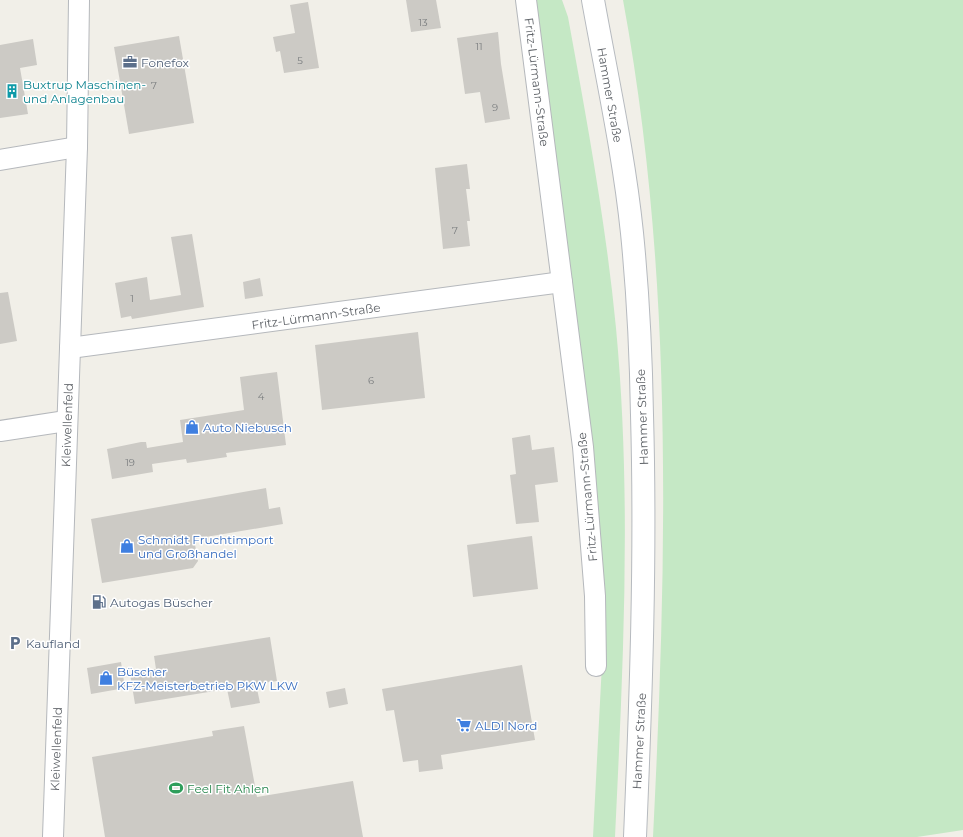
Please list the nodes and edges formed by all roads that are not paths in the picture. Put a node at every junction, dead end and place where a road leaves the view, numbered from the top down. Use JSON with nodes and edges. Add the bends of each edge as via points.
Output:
{"nodes":[{"id":1,"x":526,"y":0,"type":"edge"},
{"id":2,"x":593,"y":0,"type":"edge"},
{"id":3,"x":81,"y":4,"type":"edge"},
{"id":4,"x":77,"y":147,"type":"junction"},
{"id":5,"x":0,"y":160,"type":"edge"},
{"id":6,"x":562,"y":282,"type":"junction"},
{"id":7,"x":70,"y":348,"type":"junction"},
{"id":8,"x":66,"y":421,"type":"junction"},
{"id":9,"x":0,"y":431,"type":"edge"},
{"id":10,"x":596,"y":666,"type":"dead end"},
{"id":11,"x":53,"y":837,"type":"edge"},
{"id":12,"x":635,"y":837,"type":"edge"}],
"edges":[{"from":1,"to":6,"type":"street","name":"Fritz-Lürmann-Straße"},
{"from":2,"to":12,"type":"main road","name":"Hammer Straße","via":[[622,157],[632,234],[641,356],[645,502],[644,586]]},
{"from":3,"to":4,"type":"street","name":"Kleiwellenfeld"},
{"from":4,"to":5,"type":"street"},
{"from":4,"to":7,"type":"street","name":"Kleiwellenfeld"},
{"from":6,"to":7,"type":"street","name":"Fritz-Lürmann-Straße"},
{"from":6,"to":10,"type":"street","name":"Fritz-Lürmann-Straße","via":[[590,517]]},
{"from":7,"to":8,"type":"street","name":"Kleiwellenfeld"},
{"from":8,"to":9,"type":"street"},
{"from":8,"to":11,"type":"street","name":"Kleiwellenfeld"}]}
